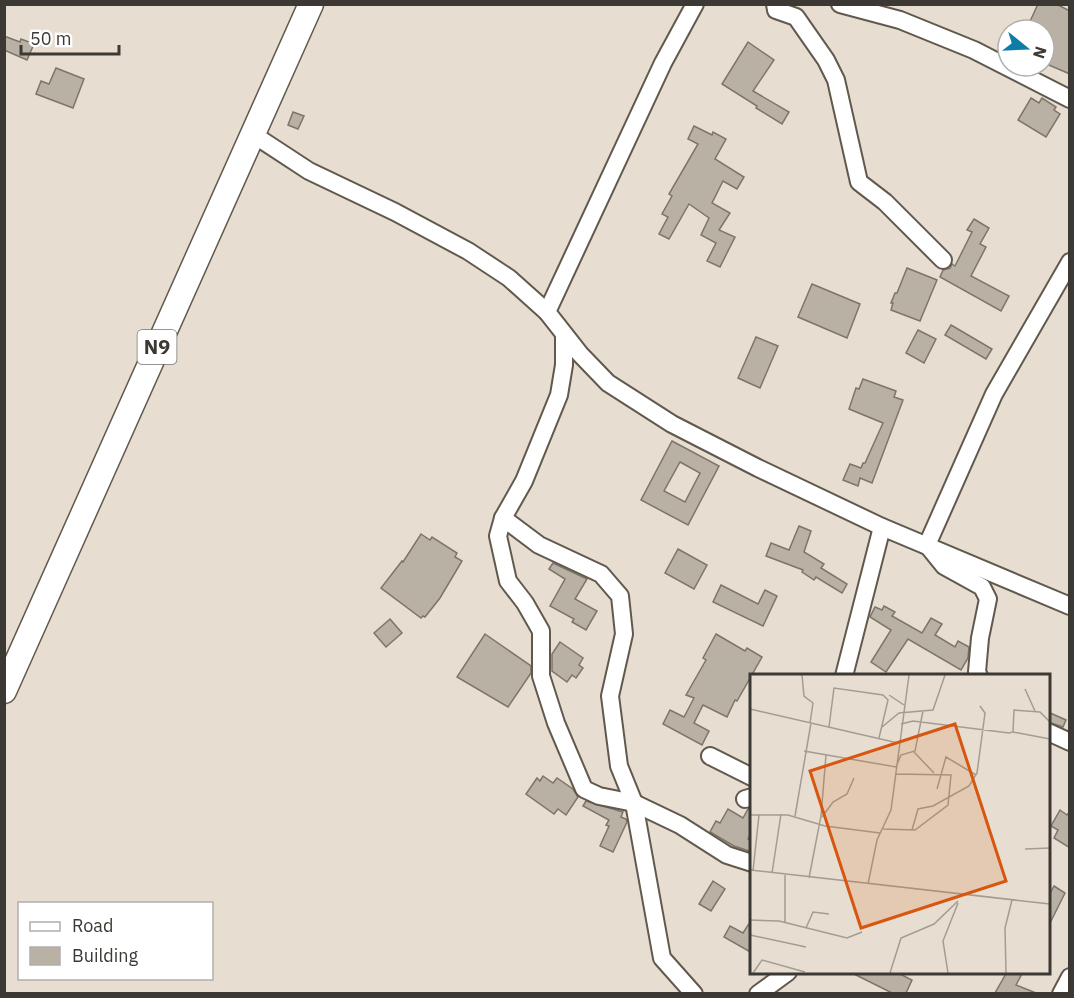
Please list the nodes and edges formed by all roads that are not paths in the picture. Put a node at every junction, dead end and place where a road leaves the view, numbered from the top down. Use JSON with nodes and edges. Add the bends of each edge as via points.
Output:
{"nodes":[{"id":1,"x":311,"y":4,"type":"edge"},
{"id":2,"x":695,"y":4,"type":"edge"},
{"id":3,"x":775,"y":4,"type":"edge"},
{"id":4,"x":840,"y":4,"type":"edge"},
{"id":5,"x":1070,"y":99,"type":"edge"},
{"id":6,"x":254,"y":135,"type":"junction"},
{"id":7,"x":943,"y":261,"type":"dead end"},
{"id":8,"x":1070,"y":262,"type":"edge"},
{"id":9,"x":547,"y":312,"type":"junction"},
{"id":10,"x":564,"y":334,"type":"junction"},
{"id":11,"x":502,"y":518,"type":"junction"},
{"id":12,"x":882,"y":527,"type":"junction"},
{"id":13,"x":927,"y":545,"type":"junction"},
{"id":14,"x":1070,"y":606,"type":"edge"},
{"id":15,"x":10,"y":667,"type":"edge"},
{"id":16,"x":844,"y":674,"type":"edge"},
{"id":17,"x":978,"y":674,"type":"edge"},
{"id":18,"x":4,"y":691,"type":"edge"},
{"id":19,"x":1050,"y":733,"type":"edge"},
{"id":20,"x":1070,"y":742,"type":"edge"},
{"id":21,"x":710,"y":756,"type":"dead end"},
{"id":22,"x":750,"y":776,"type":"edge"},
{"id":23,"x":634,"y":802,"type":"junction"},
{"id":24,"x":750,"y":862,"type":"edge"},
{"id":25,"x":785,"y":974,"type":"edge"},
{"id":26,"x":1070,"y":977,"type":"edge"},
{"id":27,"x":694,"y":993,"type":"edge"},
{"id":28,"x":758,"y":993,"type":"edge"},
{"id":29,"x":1061,"y":993,"type":"edge"}],
"edges":[{"from":1,"to":6,"type":"highway","number":"N9"},
{"from":2,"to":9,"type":"street","via":[[663,63]]},
{"from":3,"to":7,"type":"street","via":[[776,10],[796,17],[836,80],[859,182]]},
{"from":4,"to":5,"type":"street","via":[[900,20],[974,50]]},
{"from":6,"to":9,"type":"street","via":[[309,171],[468,251],[509,278]]},
{"from":6,"to":15,"type":"highway","number":"N9"},
{"from":8,"to":13,"type":"street","via":[[994,394]]},
{"from":9,"to":10,"type":"street"},
{"from":10,"to":11,"type":"street","via":[[559,395],[524,481]]},
{"from":10,"to":12,"type":"street","via":[[608,384],[635,402],[758,468]]},
{"from":11,"to":23,"type":"street","via":[[498,536],[508,581],[541,631],[541,676],[577,776],[584,789],[599,796]]},
{"from":11,"to":23,"type":"street","via":[[539,545],[601,574],[620,596],[624,634],[610,696],[619,766]]},
{"from":12,"to":13,"type":"street"},
{"from":12,"to":16,"type":"street"},
{"from":13,"to":14,"type":"street"},
{"from":13,"to":17,"type":"street","via":[[944,566],[982,587],[988,599]]},
{"from":15,"to":18,"type":"highway","number":"N9"},
{"from":19,"to":20,"type":"street"},
{"from":21,"to":22,"type":"street"},
{"from":23,"to":24,"type":"street","via":[[680,825],[713,848]]},
{"from":23,"to":27,"type":"street","via":[[662,958]]},
{"from":25,"to":28,"type":"street"},
{"from":26,"to":29,"type":"street"}]}
